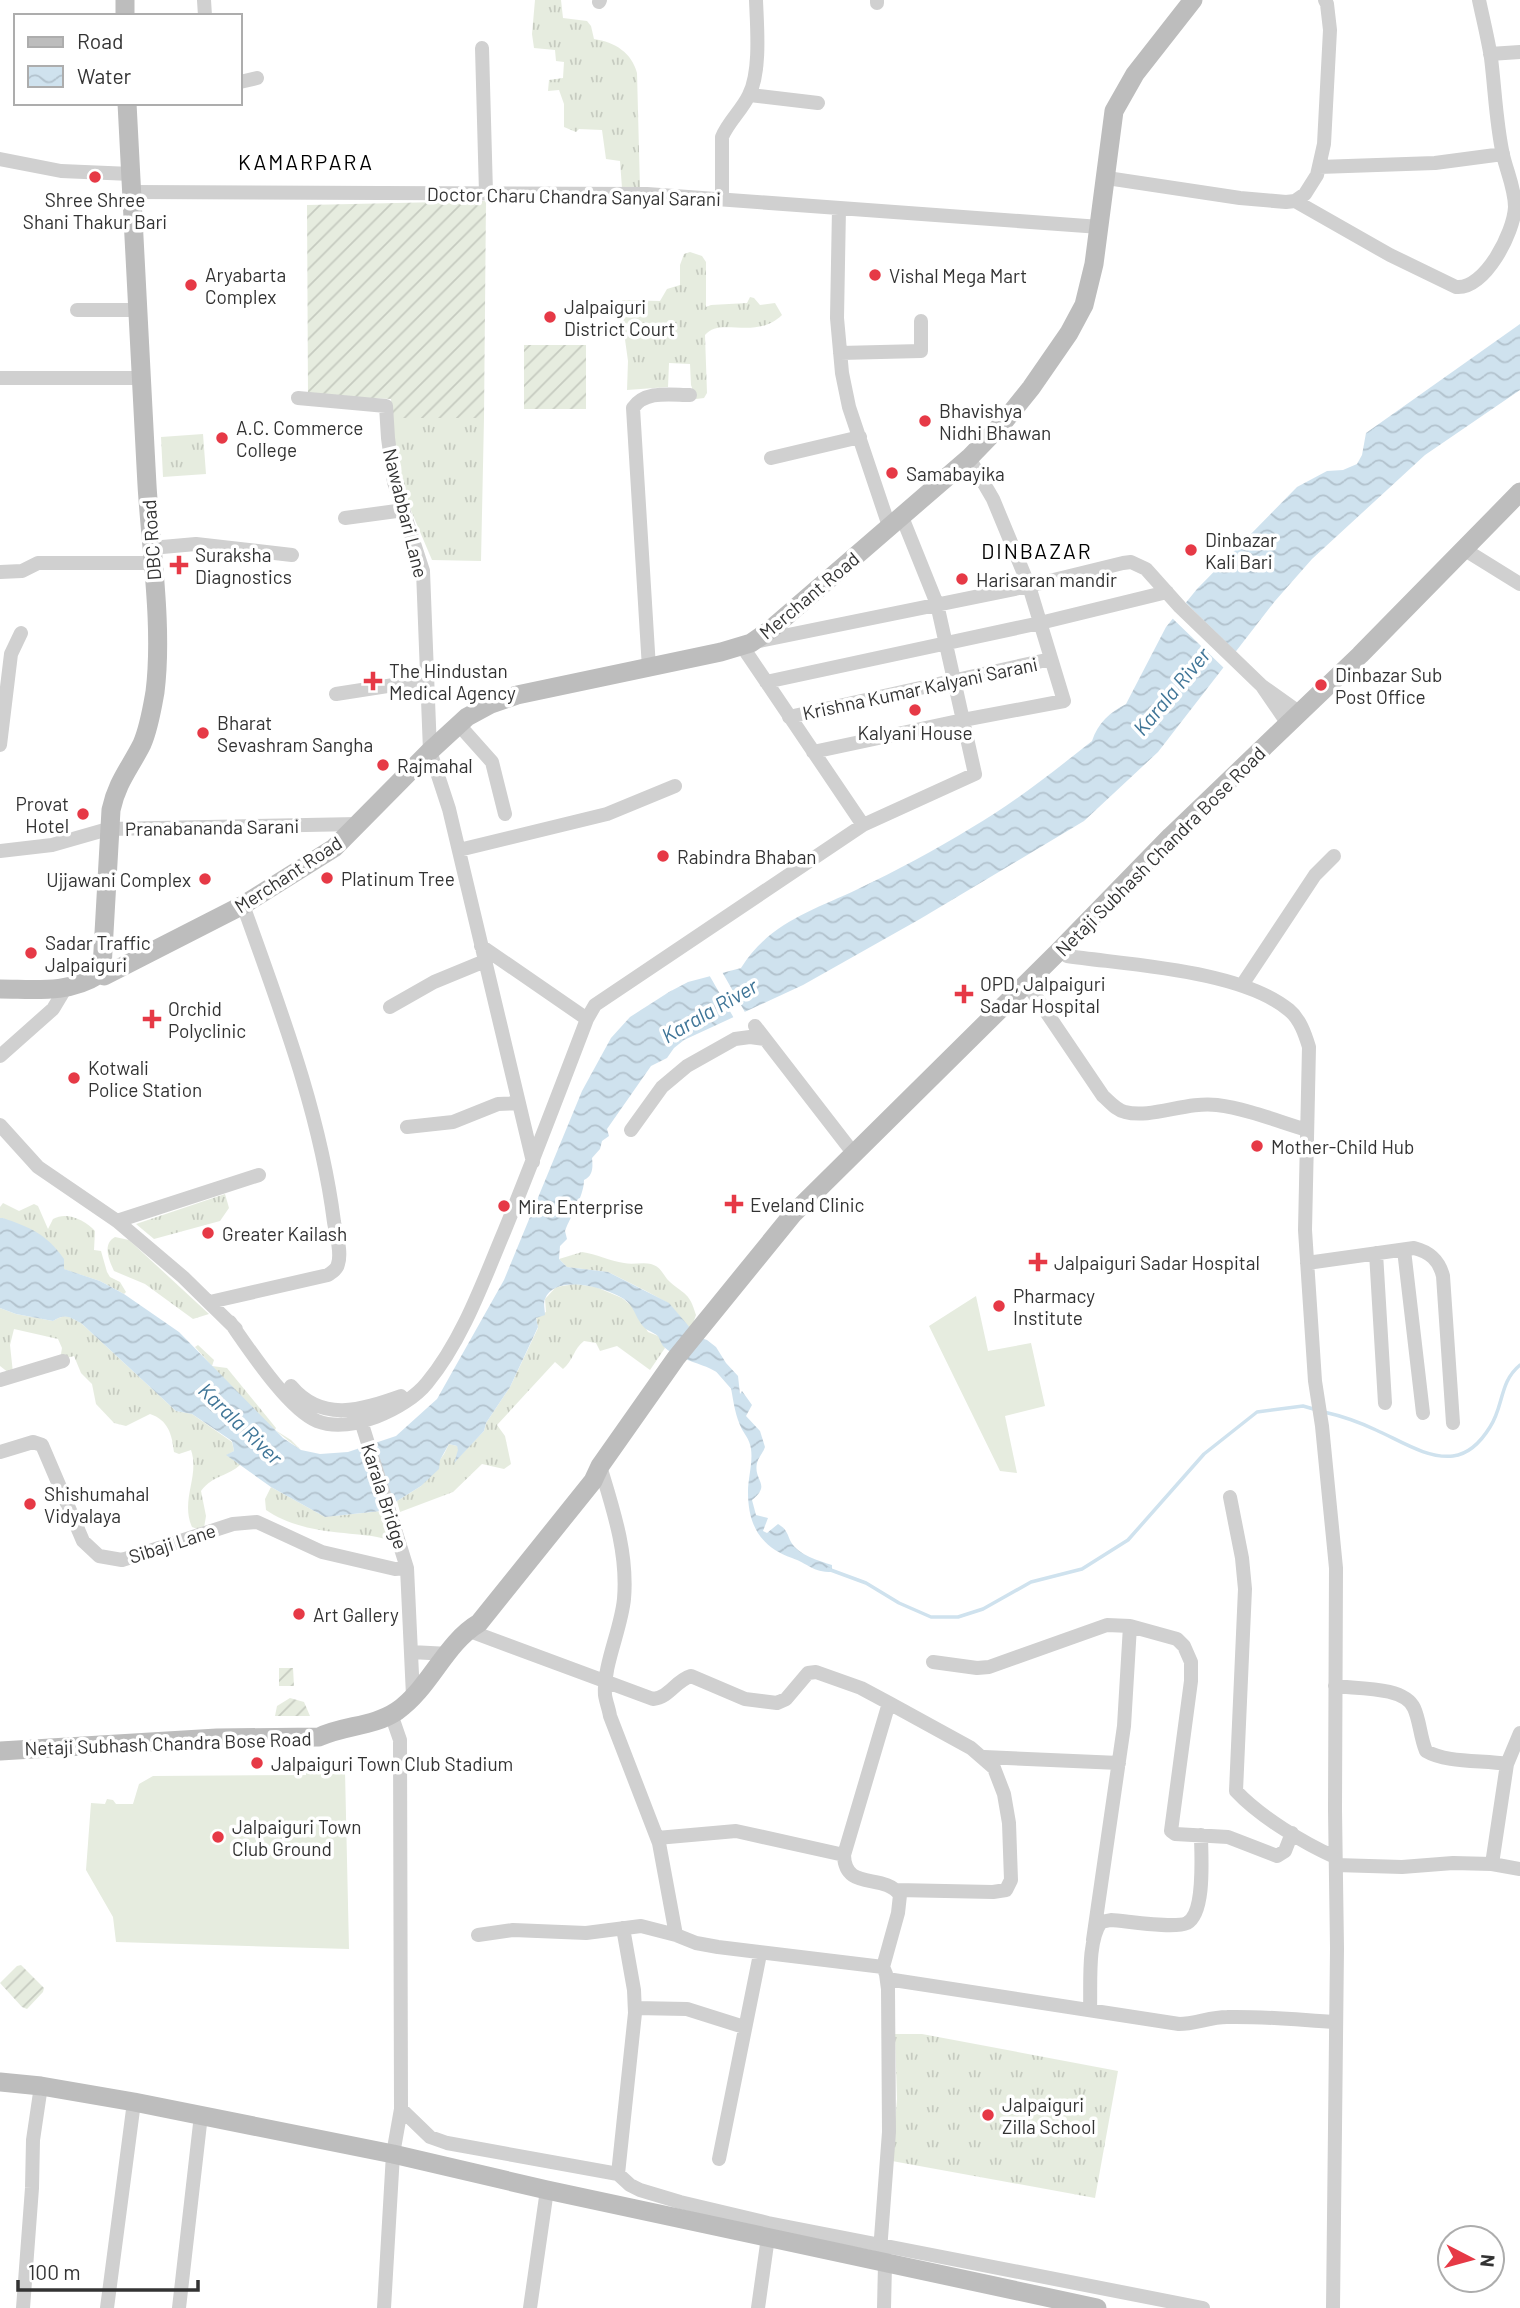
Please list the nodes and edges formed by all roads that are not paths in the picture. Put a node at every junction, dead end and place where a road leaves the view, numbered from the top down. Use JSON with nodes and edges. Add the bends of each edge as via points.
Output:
{"nodes":[{"id":1,"x":756,"y":0,"type":"edge"},
{"id":2,"x":1193,"y":0,"type":"edge"},
{"id":3,"x":1325,"y":0,"type":"edge"},
{"id":4,"x":1479,"y":0,"type":"edge"},
{"id":5,"x":482,"y":48,"type":"dead end"},
{"id":6,"x":1520,"y":52,"type":"edge"},
{"id":7,"x":1490,"y":54,"type":"junction"},
{"id":8,"x":257,"y":78,"type":"dead end"},
{"id":9,"x":242,"y":82,"type":"edge"},
{"id":10,"x":750,"y":95,"type":"junction"},
{"id":11,"x":818,"y":103,"type":"dead end"},
{"id":12,"x":127,"y":105,"type":"edge"},
{"id":13,"x":1503,"y":154,"type":"junction"},
{"id":14,"x":0,"y":159,"type":"edge"},
{"id":15,"x":1319,"y":167,"type":"junction"},
{"id":16,"x":1107,"y":178,"type":"junction"},
{"id":17,"x":131,"y":183,"type":"junction"},
{"id":18,"x":1516,"y":185,"type":"edge"},
{"id":19,"x":486,"y":193,"type":"junction"},
{"id":20,"x":722,"y":198,"type":"junction"},
{"id":21,"x":1295,"y":201,"type":"junction"},
{"id":22,"x":839,"y":208,"type":"junction"},
{"id":23,"x":1100,"y":227,"type":"junction"},
{"id":24,"x":77,"y":310,"type":"dead end"},
{"id":25,"x":137,"y":310,"type":"junction"},
{"id":26,"x":920,"y":321,"type":"dead end"},
{"id":27,"x":840,"y":353,"type":"junction"},
{"id":28,"x":0,"y":378,"type":"edge"},
{"id":29,"x":140,"y":378,"type":"junction"},
{"id":30,"x":690,"y":395,"type":"dead end"},
{"id":31,"x":298,"y":398,"type":"dead end"},
{"id":32,"x":860,"y":437,"type":"junction"},
{"id":33,"x":771,"y":458,"type":"dead end"},
{"id":34,"x":969,"y":458,"type":"junction"},
{"id":35,"x":1520,"y":492,"type":"edge"},
{"id":36,"x":1520,"y":503,"type":"edge"},
{"id":37,"x":404,"y":510,"type":"junction"},
{"id":38,"x":345,"y":518,"type":"dead end"},
{"id":39,"x":896,"y":522,"type":"junction"},
{"id":40,"x":1466,"y":550,"type":"junction"},
{"id":41,"x":292,"y":555,"type":"dead end"},
{"id":42,"x":151,"y":556,"type":"junction"},
{"id":43,"x":0,"y":572,"type":"edge"},
{"id":44,"x":1520,"y":584,"type":"edge"},
{"id":45,"x":1029,"y":586,"type":"junction"},
{"id":46,"x":1167,"y":592,"type":"junction"},
{"id":47,"x":937,"y":604,"type":"junction"},
{"id":48,"x":1040,"y":623,"type":"junction"},
{"id":49,"x":21,"y":634,"type":"dead end"},
{"id":50,"x":946,"y":643,"type":"junction"},
{"id":51,"x":746,"y":644,"type":"junction"},
{"id":52,"x":1363,"y":657,"type":"junction"},
{"id":53,"x":1051,"y":659,"type":"junction"},
{"id":54,"x":649,"y":668,"type":"junction"},
{"id":55,"x":426,"y":680,"type":"junction"},
{"id":56,"x":954,"y":681,"type":"junction"},
{"id":57,"x":766,"y":682,"type":"junction"},
{"id":58,"x":336,"y":694,"type":"dead end"},
{"id":59,"x":789,"y":717,"type":"junction"},
{"id":60,"x":1294,"y":718,"type":"junction"},
{"id":61,"x":962,"y":720,"type":"junction"},
{"id":62,"x":459,"y":725,"type":"junction"},
{"id":63,"x":0,"y":745,"type":"edge"},
{"id":64,"x":430,"y":751,"type":"junction"},
{"id":65,"x":813,"y":752,"type":"junction"},
{"id":66,"x":675,"y":786,"type":"dead end"},
{"id":67,"x":505,"y":814,"type":"dead end"},
{"id":68,"x":358,"y":824,"type":"junction"},
{"id":69,"x":863,"y":825,"type":"junction"},
{"id":70,"x":108,"y":829,"type":"junction"},
{"id":71,"x":458,"y":850,"type":"junction"},
{"id":72,"x":0,"y":851,"type":"edge"},
{"id":73,"x":1334,"y":856,"type":"dead end"},
{"id":74,"x":243,"y":905,"type":"junction"},
{"id":75,"x":104,"y":943,"type":"junction"},
{"id":76,"x":481,"y":946,"type":"junction"},
{"id":77,"x":1062,"y":954,"type":"junction"},
{"id":78,"x":485,"y":961,"type":"junction"},
{"id":79,"x":131,"y":963,"type":"junction"},
{"id":80,"x":101,"y":973,"type":"junction"},
{"id":81,"x":1242,"y":985,"type":"junction"},
{"id":82,"x":0,"y":989,"type":"edge"},
{"id":83,"x":65,"y":989,"type":"junction"},
{"id":84,"x":1032,"y":990,"type":"junction"},
{"id":85,"x":390,"y":1007,"type":"dead end"},
{"id":86,"x":587,"y":1019,"type":"junction"},
{"id":87,"x":755,"y":1026,"type":"dead end"},
{"id":88,"x":765,"y":1039,"type":"junction"},
{"id":89,"x":0,"y":1056,"type":"edge"},
{"id":90,"x":519,"y":1103,"type":"junction"},
{"id":91,"x":0,"y":1125,"type":"edge"},
{"id":92,"x":407,"y":1127,"type":"dead end"},
{"id":93,"x":631,"y":1130,"type":"dead end"},
{"id":94,"x":1307,"y":1130,"type":"junction"},
{"id":95,"x":854,"y":1154,"type":"junction"},
{"id":96,"x":533,"y":1163,"type":"junction"},
{"id":97,"x":259,"y":1175,"type":"dead end"},
{"id":98,"x":117,"y":1221,"type":"junction"},
{"id":99,"x":772,"y":1242,"type":"junction"},
{"id":100,"x":1404,"y":1250,"type":"junction"},
{"id":101,"x":1376,"y":1253,"type":"junction"},
{"id":102,"x":1307,"y":1262,"type":"junction"},
{"id":103,"x":210,"y":1302,"type":"junction"},
{"id":104,"x":230,"y":1322,"type":"junction"},
{"id":105,"x":63,"y":1361,"type":"dead end"},
{"id":106,"x":0,"y":1380,"type":"edge"},
{"id":107,"x":427,"y":1384,"type":"junction"},
{"id":108,"x":1385,"y":1404,"type":"dead end"},
{"id":109,"x":1423,"y":1413,"type":"dead end"},
{"id":110,"x":1453,"y":1423,"type":"dead end"},
{"id":111,"x":362,"y":1424,"type":"junction"},
{"id":112,"x":0,"y":1452,"type":"edge"},
{"id":113,"x":600,"y":1466,"type":"junction"},
{"id":114,"x":1230,"y":1497,"type":"dead end"},
{"id":115,"x":407,"y":1567,"type":"junction"},
{"id":116,"x":1130,"y":1626,"type":"junction"},
{"id":117,"x":467,"y":1630,"type":"junction"},
{"id":118,"x":411,"y":1652,"type":"junction"},
{"id":119,"x":449,"y":1654,"type":"junction"},
{"id":120,"x":933,"y":1662,"type":"dead end"},
{"id":121,"x":606,"y":1680,"type":"junction"},
{"id":122,"x":1335,"y":1686,"type":"junction"},
{"id":123,"x":413,"y":1696,"type":"junction"},
{"id":124,"x":890,"y":1703,"type":"junction"},
{"id":125,"x":391,"y":1714,"type":"junction"},
{"id":126,"x":335,"y":1730,"type":"junction"},
{"id":127,"x":1520,"y":1733,"type":"edge"},
{"id":128,"x":0,"y":1740,"type":"edge"},
{"id":129,"x":0,"y":1751,"type":"edge"},
{"id":130,"x":984,"y":1757,"type":"junction"},
{"id":131,"x":1119,"y":1763,"type":"junction"},
{"id":132,"x":1507,"y":1764,"type":"junction"},
{"id":133,"x":1292,"y":1833,"type":"junction"},
{"id":134,"x":1201,"y":1835,"type":"junction"},
{"id":135,"x":657,"y":1838,"type":"junction"},
{"id":136,"x":844,"y":1855,"type":"junction"},
{"id":137,"x":1336,"y":1861,"type":"junction"},
{"id":138,"x":1492,"y":1864,"type":"junction"},
{"id":139,"x":1520,"y":1869,"type":"edge"},
{"id":140,"x":897,"y":1890,"type":"junction"},
{"id":141,"x":623,"y":1928,"type":"junction"},
{"id":142,"x":478,"y":1935,"type":"dead end"},
{"id":143,"x":676,"y":1935,"type":"junction"},
{"id":144,"x":1093,"y":1940,"type":"junction"},
{"id":145,"x":760,"y":1954,"type":"junction"},
{"id":146,"x":885,"y":1973,"type":"junction"},
{"id":147,"x":635,"y":2008,"type":"junction"},
{"id":148,"x":1090,"y":2010,"type":"junction"},
{"id":149,"x":1336,"y":2022,"type":"junction"},
{"id":150,"x":744,"y":2027,"type":"junction"},
{"id":151,"x":0,"y":2081,"type":"edge"},
{"id":152,"x":41,"y":2086,"type":"junction"},
{"id":153,"x":135,"y":2102,"type":"junction"},
{"id":154,"x":401,"y":2109,"type":"junction"},
{"id":155,"x":201,"y":2115,"type":"junction"},
{"id":156,"x":393,"y":2154,"type":"junction"},
{"id":157,"x":719,"y":2159,"type":"dead end"},
{"id":158,"x":618,"y":2174,"type":"junction"},
{"id":159,"x":547,"y":2190,"type":"junction"},
{"id":160,"x":768,"y":2237,"type":"junction"},
{"id":161,"x":882,"y":2257,"type":"junction"},
{"id":162,"x":23,"y":2308,"type":"edge"},
{"id":163,"x":107,"y":2308,"type":"edge"},
{"id":164,"x":179,"y":2308,"type":"edge"},
{"id":165,"x":384,"y":2308,"type":"edge"},
{"id":166,"x":530,"y":2308,"type":"edge"},
{"id":167,"x":758,"y":2308,"type":"edge"},
{"id":168,"x":884,"y":2308,"type":"edge"},
{"id":169,"x":1097,"y":2308,"type":"edge"},
{"id":170,"x":1203,"y":2308,"type":"edge"},
{"id":171,"x":1333,"y":2308,"type":"edge"}],
"edges":[{"from":1,"to":10,"type":"street","via":[[756,60]]},
{"from":2,"to":16,"type":"street","name":"Merchant Road","via":[[1146,58],[1114,111]]},
{"from":3,"to":15,"type":"street","via":[[1330,30]]},
{"from":4,"to":7,"type":"street"},
{"from":5,"to":19,"type":"street"},
{"from":6,"to":7,"type":"street"},
{"from":7,"to":13,"type":"street"},
{"from":8,"to":9,"type":"street"},
{"from":10,"to":11,"type":"street"},
{"from":10,"to":20,"type":"street","via":[[722,137]]},
{"from":12,"to":17,"type":"street","name":"DBC Road"},
{"from":13,"to":15,"type":"street","via":[[1435,163]]},
{"from":13,"to":18,"type":"street"},
{"from":14,"to":17,"type":"street","name":"Doctor Charu Chandra Sanyal Sarani"},
{"from":15,"to":21,"type":"street","via":[[1313,184]]},
{"from":16,"to":21,"type":"street","via":[[1240,198]]},
{"from":16,"to":23,"type":"street","name":"Merchant Road"},
{"from":17,"to":19,"type":"street","name":"Doctor Charu Chandra Sanyal Sarani"},
{"from":17,"to":25,"type":"street","name":"DBC Road"},
{"from":18,"to":21,"type":"street","via":[[1507,240],[1476,281],[1463,288],[1390,256]]},
{"from":19,"to":20,"type":"street","name":"Doctor Charu Chandra Sanyal Sarani"},
{"from":20,"to":22,"type":"street","name":"Doctor Charu Chandra Sanyal Sarani"},
{"from":22,"to":23,"type":"street","name":"Doctor Charu Chandra Sanyal Sarani"},
{"from":22,"to":27,"type":"street"},
{"from":23,"to":34,"type":"street","name":"Merchant Road","via":[[1080,315],[1031,388]]},
{"from":24,"to":25,"type":"street"},
{"from":25,"to":29,"type":"street","name":"DBC Road"},
{"from":26,"to":27,"type":"street","via":[[921,351]]},
{"from":27,"to":32,"type":"street","via":[[846,396]]},
{"from":28,"to":29,"type":"street"},
{"from":29,"to":42,"type":"street","name":"DBC Road"},
{"from":30,"to":54,"type":"street","via":[[643,397],[633,408]]},
{"from":31,"to":37,"type":"street","name":"Nawabbari Lane","via":[[386,406],[394,482]]},
{"from":32,"to":33,"type":"street"},
{"from":32,"to":39,"type":"street"},
{"from":34,"to":39,"type":"street","name":"Merchant Road"},
{"from":34,"to":45,"type":"street","via":[[993,499]]},
{"from":35,"to":40,"type":"street","name":"Netaji Subhash Chandra Bose Road"},
{"from":36,"to":40,"type":"street","name":"Netaji Subhash Chandra Bose Road"},
{"from":37,"to":38,"type":"street"},
{"from":37,"to":55,"type":"street","name":"Nawabbari Lane","via":[[424,571]]},
{"from":39,"to":47,"type":"street"},
{"from":39,"to":51,"type":"street","name":"Merchant Road","via":[[785,619]]},
{"from":40,"to":44,"type":"street"},
{"from":40,"to":52,"type":"street","name":"Netaji Subhash Chandra Bose Road"},
{"from":41,"to":42,"type":"street","via":[[196,544]]},
{"from":42,"to":43,"type":"street","via":[[38,563],[22,571]]},
{"from":42,"to":70,"type":"street","name":"DBC Road","via":[[158,641],[152,710],[143,742],[114,795]]},
{"from":45,"to":46,"type":"street","via":[[1131,562],[1146,569]]},
{"from":45,"to":47,"type":"street"},
{"from":45,"to":48,"type":"street"},
{"from":46,"to":48,"type":"street"},
{"from":46,"to":60,"type":"street"},
{"from":47,"to":50,"type":"street"},
{"from":47,"to":51,"type":"street"},
{"from":48,"to":50,"type":"street"},
{"from":48,"to":53,"type":"street"},
{"from":49,"to":63,"type":"street","via":[[11,654]]},
{"from":50,"to":56,"type":"street"},
{"from":50,"to":57,"type":"street"},
{"from":51,"to":54,"type":"street","name":"Merchant Road"},
{"from":51,"to":57,"type":"street"},
{"from":52,"to":60,"type":"street","name":"Netaji Subhash Chandra Bose Road"},
{"from":52,"to":77,"type":"street","name":"Netaji Subhash Chandra Bose Road"},
{"from":53,"to":56,"type":"street","name":"Krishna Kumar Kalyani Sarani"},
{"from":53,"to":61,"type":"street","via":[[1064,701]]},
{"from":54,"to":62,"type":"street","name":"Merchant Road","via":[[517,695],[491,704]]},
{"from":55,"to":58,"type":"street"},
{"from":55,"to":64,"type":"street","name":"Nawabbari Lane"},
{"from":56,"to":59,"type":"street","name":"Krishna Kumar Kalyani Sarani"},
{"from":56,"to":61,"type":"street"},
{"from":57,"to":59,"type":"street"},
{"from":59,"to":65,"type":"street"},
{"from":60,"to":77,"type":"street","name":"Netaji Subhash Chandra Bose Road","via":[[1171,836]]},
{"from":61,"to":65,"type":"street"},
{"from":61,"to":69,"type":"street","via":[[975,774]]},
{"from":62,"to":64,"type":"street","name":"Merchant Road"},
{"from":62,"to":67,"type":"street","via":[[492,762]]},
{"from":64,"to":68,"type":"street","name":"Merchant Road"},
{"from":64,"to":71,"type":"street","name":"Nawabbari Lane"},
{"from":65,"to":69,"type":"street"},
{"from":66,"to":71,"type":"street","via":[[607,814]]},
{"from":68,"to":70,"type":"street","name":"Pranabananda Sarani"},
{"from":68,"to":74,"type":"street","name":"Merchant Road","via":[[334,848]]},
{"from":69,"to":86,"type":"street","via":[[647,963],[595,1005]]},
{"from":70,"to":72,"type":"street","name":"Pranabananda Sarani","via":[[52,845]]},
{"from":70,"to":75,"type":"street","name":"DBC Road"},
{"from":71,"to":76,"type":"street","name":"Nawabbari Lane"},
{"from":73,"to":81,"type":"street","via":[[1315,875]]},
{"from":74,"to":79,"type":"street","name":"Merchant Road"},
{"from":74,"to":103,"type":"street","via":[[316,1120],[339,1263],[328,1275]]},
{"from":75,"to":79,"type":"street","via":[[115,958]]},
{"from":75,"to":80,"type":"street","name":"DBC Road"},
{"from":76,"to":78,"type":"street","name":"Nawabbari Lane"},
{"from":76,"to":86,"type":"street"},
{"from":77,"to":81,"type":"street"},
{"from":77,"to":84,"type":"street","name":"Netaji Subhash Chandra Bose Road"},
{"from":77,"to":95,"type":"street","name":"Netaji Subhash Chandra Bose Road"},
{"from":78,"to":85,"type":"street"},
{"from":78,"to":90,"type":"street","name":"Nawabbari Lane"},
{"from":79,"to":80,"type":"street","name":"Merchant Road"},
{"from":80,"to":83,"type":"street","name":"Merchant Road"},
{"from":81,"to":94,"type":"street","via":[[1289,1010],[1304,1032],[1310,1065]]},
{"from":82,"to":83,"type":"street"},
{"from":83,"to":89,"type":"street","via":[[53,1009]]},
{"from":84,"to":94,"type":"street","via":[[1103,1096],[1123,1112],[1205,1103],[1234,1107]]},
{"from":84,"to":99,"type":"street","name":"Netaji Subhash Chandra Bose Road","via":[[800,1223]]},
{"from":86,"to":96,"type":"street"},
{"from":87,"to":88,"type":"street"},
{"from":88,"to":93,"type":"street","via":[[735,1039],[687,1066],[662,1087]]},
{"from":88,"to":95,"type":"street"},
{"from":90,"to":92,"type":"street","via":[[498,1104],[453,1122]]},
{"from":90,"to":96,"type":"street","name":"Nawabbari Lane"},
{"from":91,"to":98,"type":"street","via":[[38,1167]]},
{"from":94,"to":102,"type":"street"},
{"from":95,"to":99,"type":"street","name":"Netaji Subhash Chandra Bose Road","via":[[793,1214]]},
{"from":96,"to":107,"type":"street","via":[[474,1304]]},
{"from":97,"to":98,"type":"street"},
{"from":98,"to":103,"type":"street"},
{"from":99,"to":113,"type":"street","name":"Netaji Subhash Chandra Bose Road","via":[[676,1358]]},
{"from":100,"to":101,"type":"street"},
{"from":100,"to":109,"type":"street"},
{"from":100,"to":110,"type":"street","via":[[1424,1251],[1434,1258],[1443,1276]]},
{"from":101,"to":102,"type":"street"},
{"from":101,"to":108,"type":"street"},
{"from":102,"to":122,"type":"street","via":[[1315,1381],[1336,1547]]},
{"from":103,"to":104,"type":"street"},
{"from":104,"to":107,"type":"street","via":[[298,1394],[319,1408],[360,1408]]},
{"from":104,"to":111,"type":"street","via":[[307,1415],[332,1425]]},
{"from":105,"to":106,"type":"street"},
{"from":107,"to":111,"type":"street"},
{"from":111,"to":115,"type":"street","name":"Karala Bridge"},
{"from":112,"to":115,"type":"street","name":"Sibaji Lane","via":[[33,1442],[43,1445],[83,1541],[106,1559],[129,1559],[233,1524],[257,1522],[322,1552],[396,1569]]},
{"from":113,"to":117,"type":"street","name":"Netaji Subhash Chandra Bose Road","via":[[584,1476],[471,1615]]},
{"from":113,"to":121,"type":"street","via":[[620,1537],[625,1583]]},
{"from":114,"to":133,"type":"street","via":[[1244,1589],[1236,1791]]},
{"from":115,"to":118,"type":"street","name":"Karala Bridge"},
{"from":116,"to":120,"type":"street","via":[[1097,1627],[989,1667]]},
{"from":116,"to":131,"type":"street"},
{"from":116,"to":134,"type":"street","via":[[1177,1639],[1191,1662],[1171,1828],[1175,1834]]},
{"from":117,"to":119,"type":"street","name":"Netaji Subhash Chandra Bose Road"},
{"from":117,"to":121,"type":"street"},
{"from":118,"to":119,"type":"street"},
{"from":118,"to":123,"type":"street","name":"Karala Bridge"},
{"from":119,"to":123,"type":"street","name":"Netaji Subhash Chandra Bose Road"},
{"from":121,"to":124,"type":"street","via":[[653,1699],[691,1676],[745,1699],[777,1703],[808,1673],[816,1672]]},
{"from":121,"to":135,"type":"street","via":[[610,1716]]},
{"from":122,"to":132,"type":"street","via":[[1404,1696],[1415,1710],[1426,1751],[1433,1755]]},
{"from":122,"to":137,"type":"street"},
{"from":123,"to":125,"type":"street","name":"Netaji Subhash Chandra Bose Road"},
{"from":124,"to":130,"type":"street"},
{"from":124,"to":136,"type":"street"},
{"from":125,"to":126,"type":"street","name":"Netaji Subhash Chandra Bose Road","via":[[366,1725]]},
{"from":125,"to":154,"type":"street","via":[[400,1740]]},
{"from":126,"to":128,"type":"street","name":"Netaji Subhash Chandra Bose Road","via":[[314,1721],[272,1722]]},
{"from":126,"to":129,"type":"street","name":"Netaji Subhash Chandra Bose Road","via":[[319,1737]]},
{"from":127,"to":132,"type":"street"},
{"from":130,"to":131,"type":"street"},
{"from":130,"to":140,"type":"street","via":[[999,1781],[1006,1809],[1011,1880],[1006,1890]]},
{"from":131,"to":144,"type":"street"},
{"from":132,"to":138,"type":"street"},
{"from":133,"to":134,"type":"street","via":[[1285,1851],[1277,1856],[1236,1839]]},
{"from":133,"to":137,"type":"street"},
{"from":134,"to":144,"type":"street","via":[[1200,1897],[1194,1917],[1176,1925],[1101,1922]]},
{"from":135,"to":136,"type":"street","via":[[736,1831]]},
{"from":135,"to":143,"type":"street"},
{"from":136,"to":140,"type":"street","via":[[848,1872],[855,1877]]},
{"from":137,"to":138,"type":"street","via":[[1402,1867]]},
{"from":137,"to":149,"type":"street"},
{"from":138,"to":139,"type":"street"},
{"from":140,"to":146,"type":"street","via":[[898,1913]]},
{"from":141,"to":142,"type":"street"},
{"from":141,"to":143,"type":"street","via":[[641,1926]]},
{"from":141,"to":147,"type":"street"},
{"from":143,"to":145,"type":"street"},
{"from":144,"to":148,"type":"street"},
{"from":145,"to":146,"type":"street"},
{"from":145,"to":150,"type":"street"},
{"from":146,"to":148,"type":"street"},
{"from":146,"to":161,"type":"street","via":[[888,2132]]},
{"from":147,"to":150,"type":"street","via":[[687,2010]]},
{"from":147,"to":158,"type":"street"},
{"from":148,"to":149,"type":"street","via":[[1179,2024],[1209,2017]]},
{"from":149,"to":171,"type":"street"},
{"from":150,"to":157,"type":"street"},
{"from":151,"to":152,"type":"street"},
{"from":152,"to":153,"type":"street"},
{"from":152,"to":162,"type":"street","via":[[33,2140]]},
{"from":153,"to":155,"type":"street"},
{"from":153,"to":163,"type":"street"},
{"from":154,"to":156,"type":"street"},
{"from":154,"to":158,"type":"street","via":[[430,2137],[447,2143]]},
{"from":155,"to":156,"type":"street"},
{"from":155,"to":164,"type":"street"},
{"from":156,"to":159,"type":"street"},
{"from":156,"to":165,"type":"street"},
{"from":158,"to":161,"type":"street","via":[[640,2190]]},
{"from":159,"to":160,"type":"street"},
{"from":159,"to":166,"type":"street"},
{"from":160,"to":161,"type":"street"},
{"from":160,"to":167,"type":"street"},
{"from":161,"to":168,"type":"street"},
{"from":161,"to":169,"type":"street"},
{"from":161,"to":170,"type":"street"}]}
